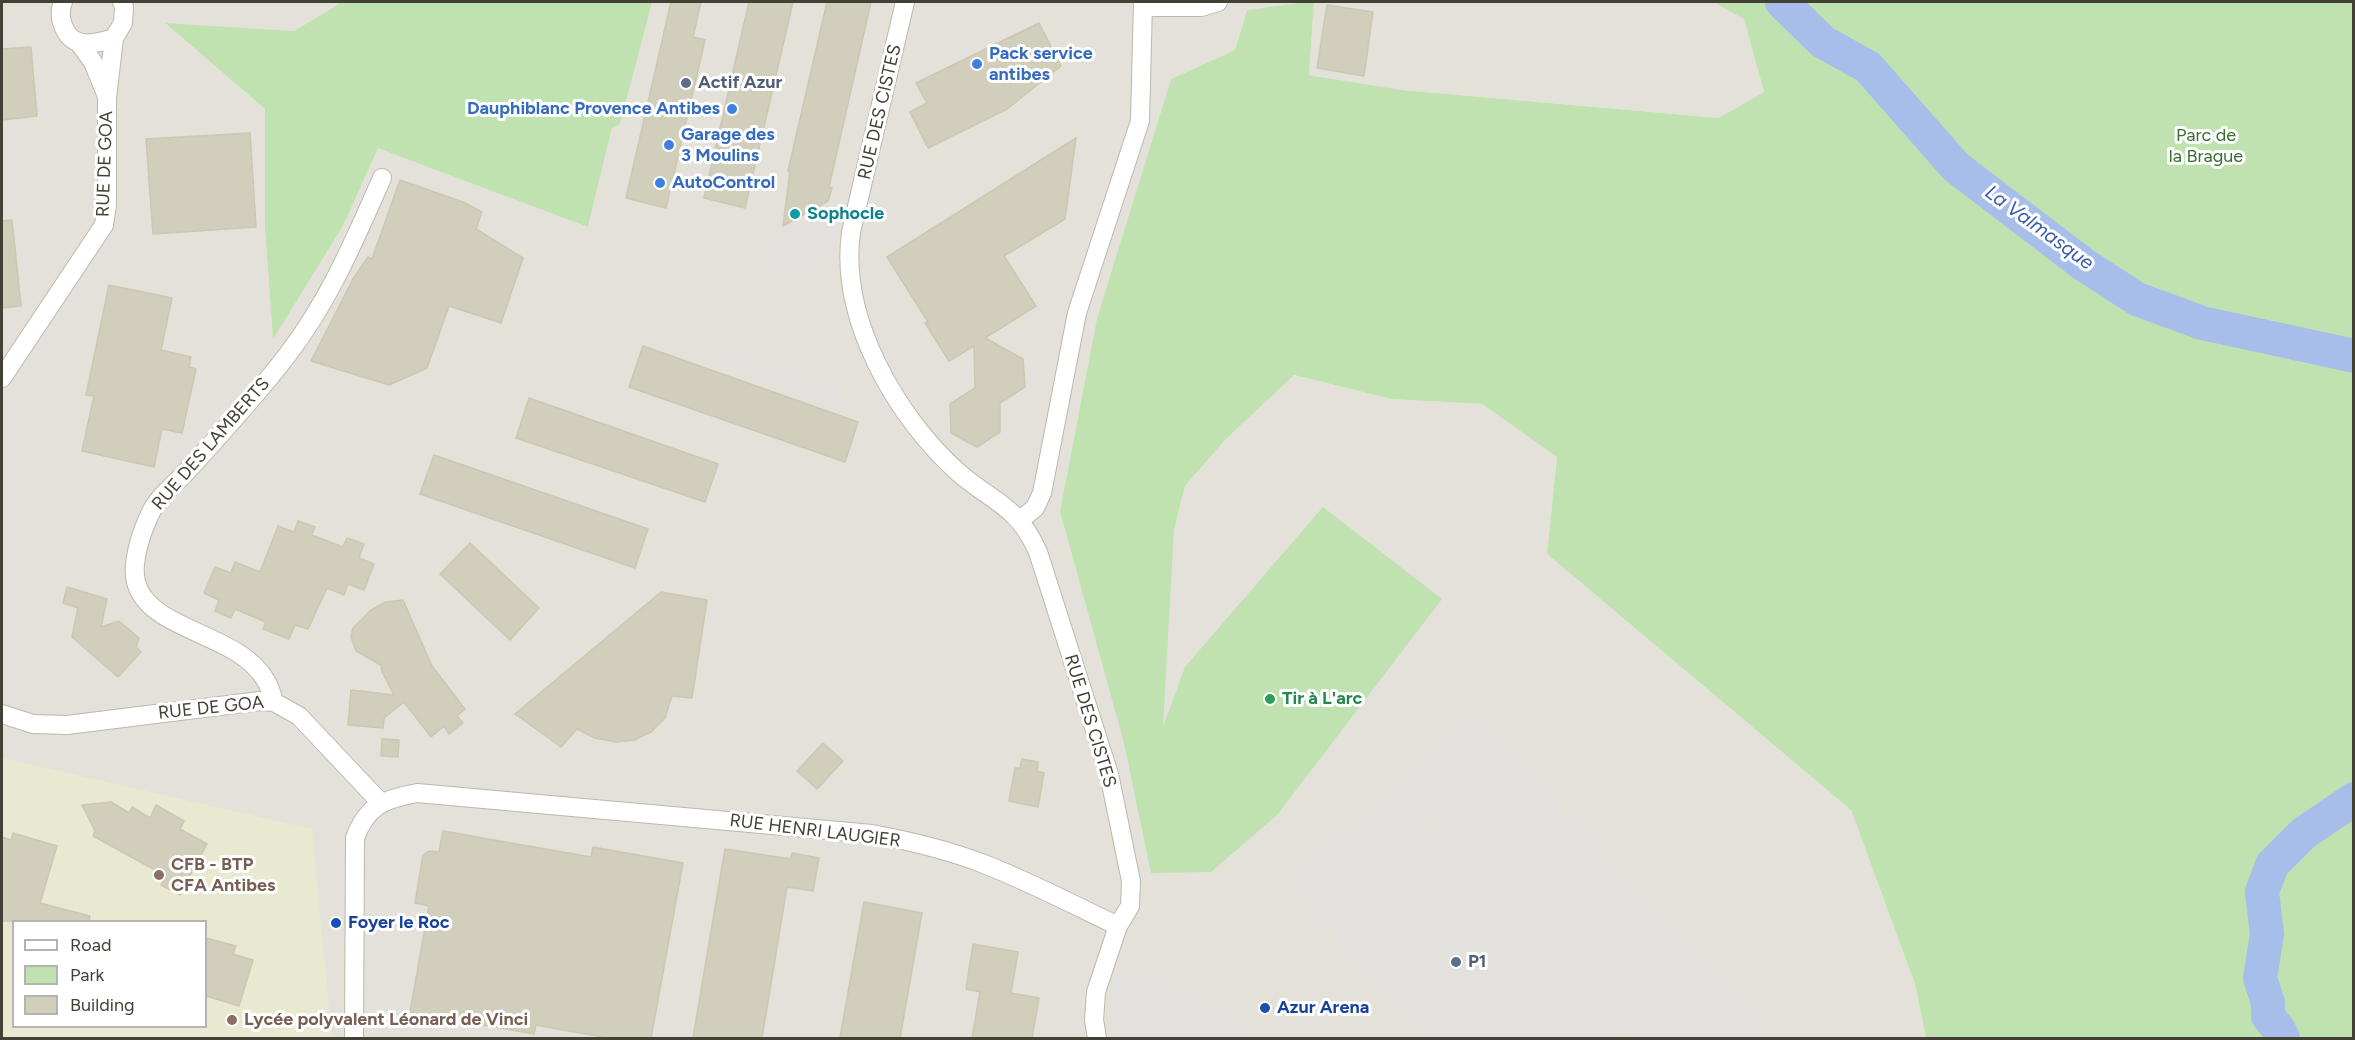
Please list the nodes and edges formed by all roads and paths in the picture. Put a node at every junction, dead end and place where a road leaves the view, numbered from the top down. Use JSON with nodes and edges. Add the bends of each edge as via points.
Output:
{"nodes":[{"id":1,"x":63,"y":2,"type":"edge"},
{"id":2,"x":122,"y":2,"type":"edge"},
{"id":3,"x":905,"y":2,"type":"edge"},
{"id":4,"x":1218,"y":2,"type":"edge"},
{"id":5,"x":1143,"y":4,"type":"edge"},
{"id":6,"x":114,"y":38,"type":"junction"},
{"id":7,"x":80,"y":43,"type":"junction"},
{"id":8,"x":108,"y":98,"type":"junction"},
{"id":9,"x":382,"y":178,"type":"dead end"},
{"id":10,"x":2,"y":378,"type":"edge"},
{"id":11,"x":1020,"y":520,"type":"junction"},
{"id":12,"x":274,"y":702,"type":"junction"},
{"id":13,"x":2,"y":714,"type":"edge"},
{"id":14,"x":381,"y":803,"type":"junction"},
{"id":15,"x":1118,"y":926,"type":"junction"},
{"id":16,"x":354,"y":1038,"type":"edge"},
{"id":17,"x":1097,"y":1038,"type":"edge"}],
"edges":[{"from":1,"to":7,"type":"street","name":"RUE DE GOA","via":[[59,12],[64,31]]},
{"from":2,"to":6,"type":"street","name":"RUE DE GOA","via":[[123,23]]},
{"from":3,"to":11,"type":"street","name":"RUE DES CISTES","via":[[851,232],[848,253],[852,297],[867,339],[903,410],[960,474]]},
{"from":4,"to":5,"type":"street","via":[[1201,7]]},
{"from":5,"to":11,"type":"street","via":[[1140,121],[1077,313],[1042,493],[1035,508]]},
{"from":6,"to":7,"type":"street"},
{"from":6,"to":8,"type":"street","name":"RUE DE GOA"},
{"from":7,"to":8,"type":"street","name":"RUE DE GOA"},
{"from":8,"to":10,"type":"street","name":"RUE DE GOA","via":[[104,225]]},
{"from":9,"to":12,"type":"street","name":"RUE DES LAMBERTS","via":[[336,279],[289,353],[151,510],[136,551],[136,582],[147,604],[164,617],[227,645],[249,661],[266,680]]},
{"from":11,"to":15,"type":"street","name":"RUE DES CISTES","via":[[1038,552],[1108,774],[1132,891],[1130,906]]},
{"from":12,"to":13,"type":"street","name":"RUE DE GOA","via":[[68,725],[33,724]]},
{"from":12,"to":14,"type":"street","name":"RUE DE GOA","via":[[299,716]]},
{"from":14,"to":15,"type":"street","name":"RUE HENRI LAUGIER","via":[[417,793],[872,834],[982,863]]},
{"from":14,"to":16,"type":"street","via":[[360,823],[355,837]]},
{"from":15,"to":17,"type":"street","via":[[1096,992]]}]}
